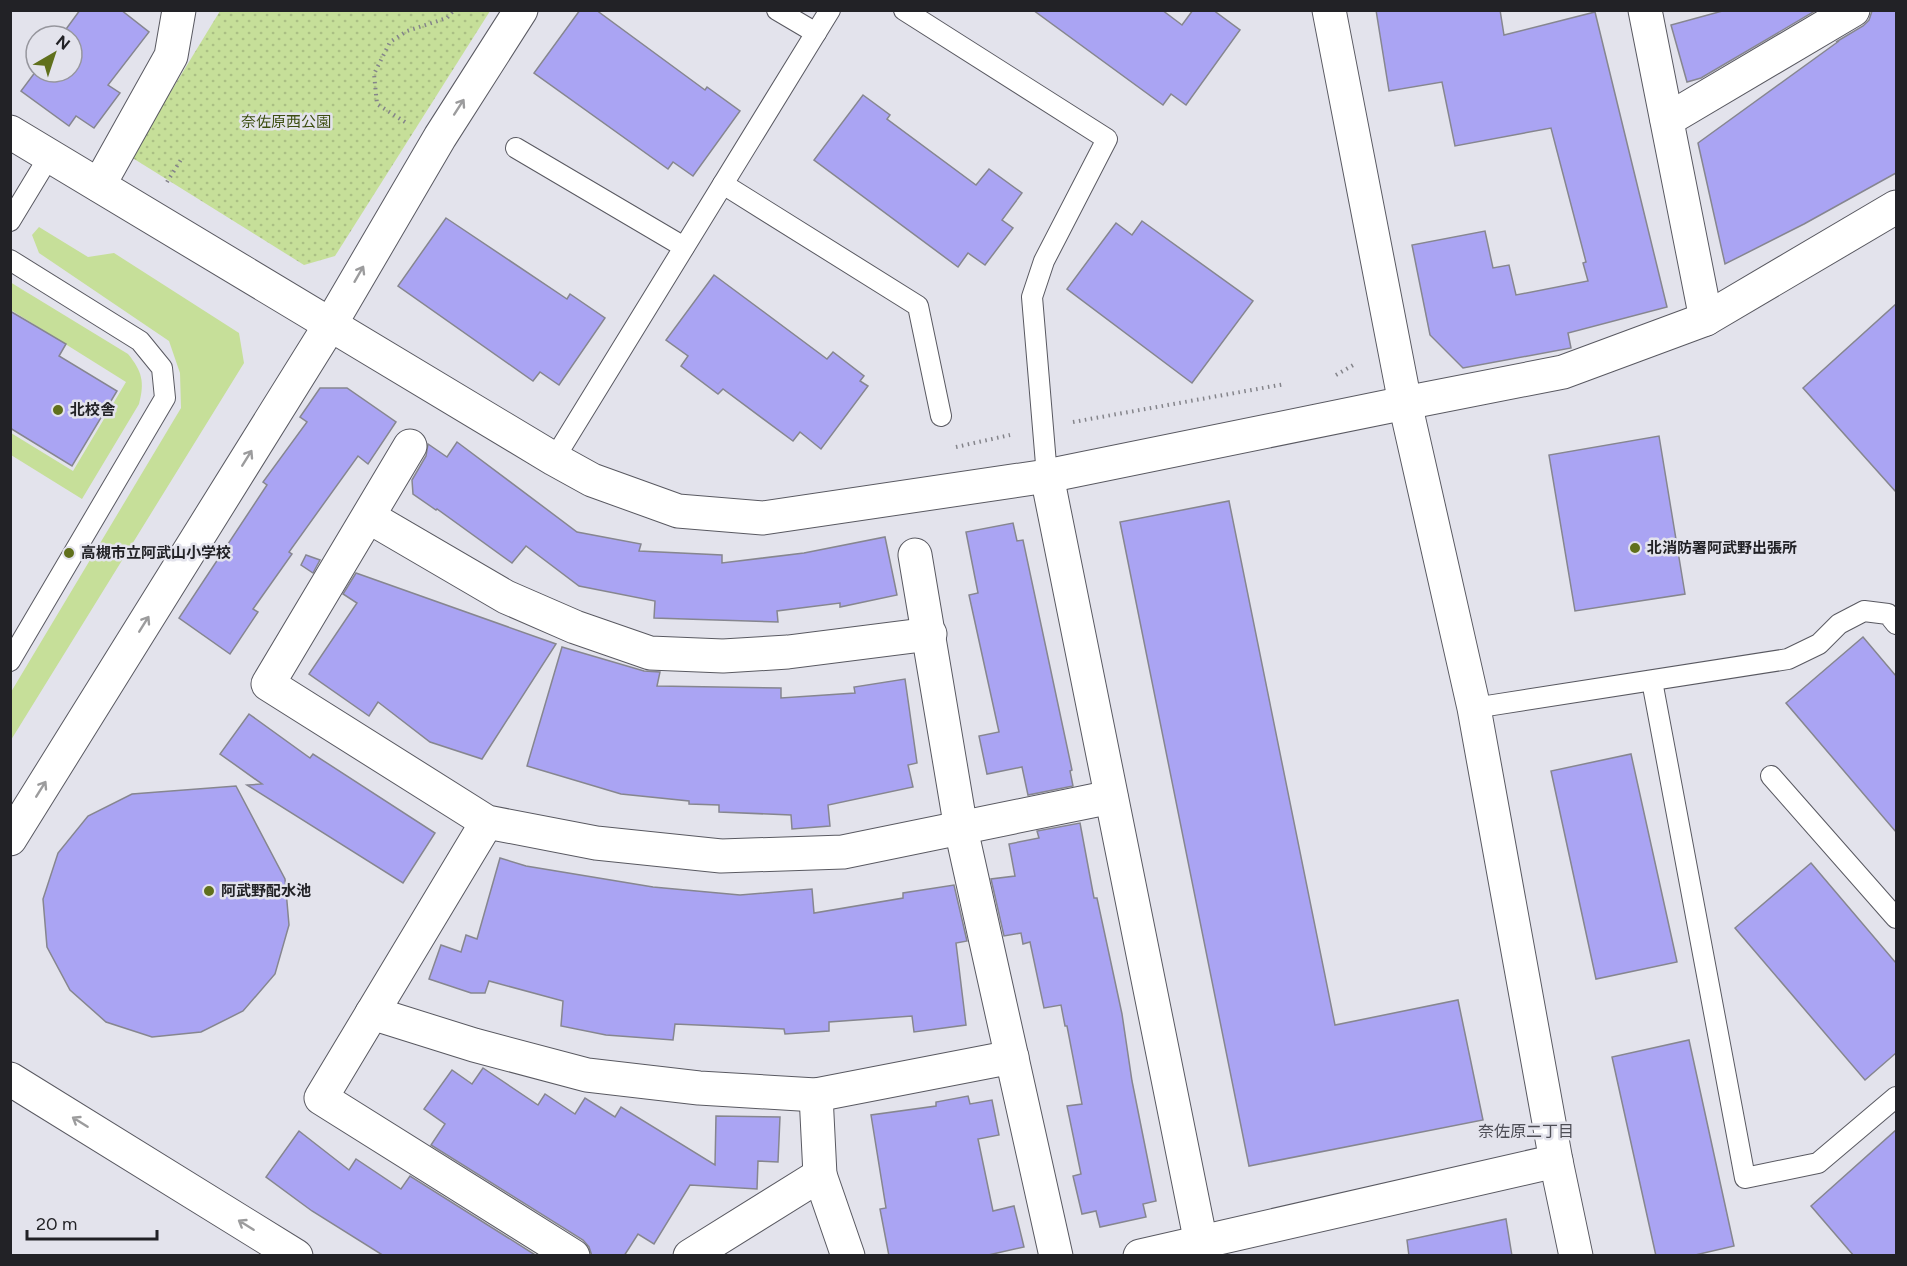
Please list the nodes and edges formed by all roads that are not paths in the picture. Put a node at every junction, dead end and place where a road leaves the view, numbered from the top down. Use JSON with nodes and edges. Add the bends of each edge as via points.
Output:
{"nodes":[{"id":1,"x":178,"y":10,"type":"edge"},
{"id":2,"x":521,"y":10,"type":"edge"},
{"id":3,"x":777,"y":10,"type":"edge"},
{"id":4,"x":830,"y":10,"type":"edge"},
{"id":5,"x":904,"y":10,"type":"edge"},
{"id":6,"x":1329,"y":10,"type":"edge"},
{"id":7,"x":1645,"y":10,"type":"edge"},
{"id":8,"x":1853,"y":10,"type":"edge"},
{"id":9,"x":816,"y":33,"type":"junction"},
{"id":10,"x":1667,"y":120,"type":"junction"},
{"id":11,"x":10,"y":132,"type":"edge"},
{"id":12,"x":516,"y":148,"type":"dead end"},
{"id":13,"x":50,"y":155,"type":"junction"},
{"id":14,"x":723,"y":184,"type":"junction"},
{"id":15,"x":99,"y":185,"type":"junction"},
{"id":16,"x":1896,"y":207,"type":"edge"},
{"id":17,"x":10,"y":221,"type":"edge"},
{"id":18,"x":684,"y":247,"type":"junction"},
{"id":19,"x":10,"y":260,"type":"edge"},
{"id":20,"x":1706,"y":319,"type":"junction"},
{"id":21,"x":330,"y":325,"type":"junction"},
{"id":22,"x":1405,"y":403,"type":"junction"},
{"id":23,"x":941,"y":416,"type":"dead end"},
{"id":24,"x":410,"y":446,"type":"dead end"},
{"id":25,"x":554,"y":459,"type":"junction"},
{"id":26,"x":1047,"y":476,"type":"junction"},
{"id":27,"x":369,"y":517,"type":"junction"},
{"id":28,"x":915,"y":555,"type":"dead end"},
{"id":29,"x":1896,"y":624,"type":"edge"},
{"id":30,"x":930,"y":634,"type":"junction"},
{"id":31,"x":10,"y":661,"type":"edge"},
{"id":32,"x":1652,"y":681,"type":"junction"},
{"id":33,"x":1474,"y":708,"type":"junction"},
{"id":34,"x":1770,"y":776,"type":"dead end"},
{"id":35,"x":1111,"y":797,"type":"junction"},
{"id":36,"x":486,"y":822,"type":"junction"},
{"id":37,"x":962,"y":829,"type":"junction"},
{"id":38,"x":10,"y":839,"type":"edge"},
{"id":39,"x":1896,"y":918,"type":"edge"},
{"id":40,"x":372,"y":1013,"type":"junction"},
{"id":41,"x":1012,"y":1057,"type":"junction"},
{"id":42,"x":10,"y":1079,"type":"edge"},
{"id":43,"x":816,"y":1095,"type":"junction"},
{"id":44,"x":1896,"y":1097,"type":"edge"},
{"id":45,"x":1556,"y":1161,"type":"junction"},
{"id":46,"x":820,"y":1175,"type":"junction"},
{"id":47,"x":1201,"y":1249,"type":"edge"},
{"id":48,"x":296,"y":1256,"type":"edge"},
{"id":49,"x":573,"y":1256,"type":"edge"},
{"id":50,"x":690,"y":1256,"type":"edge"},
{"id":51,"x":848,"y":1256,"type":"edge"},
{"id":52,"x":1056,"y":1256,"type":"edge"},
{"id":53,"x":1140,"y":1256,"type":"edge"},
{"id":54,"x":1576,"y":1256,"type":"edge"}],
"edges":[{"from":1,"to":15,"type":"street","via":[[171,56]]},
{"from":21,"to":2,"type":"street","one_way":true,"via":[[440,136]]},
{"from":3,"to":9,"type":"lane"},
{"from":4,"to":9,"type":"lane"},
{"from":5,"to":26,"type":"lane","via":[[1107,139],[1044,261],[1032,297]]},
{"from":6,"to":22,"type":"street"},
{"from":7,"to":10,"type":"street"},
{"from":8,"to":10,"type":"street"},
{"from":9,"to":14,"type":"lane"},
{"from":10,"to":20,"type":"street"},
{"from":11,"to":13,"type":"street"},
{"from":12,"to":18,"type":"lane"},
{"from":13,"to":15,"type":"street"},
{"from":13,"to":17,"type":"lane"},
{"from":14,"to":18,"type":"lane"},
{"from":14,"to":23,"type":"lane","via":[[918,306]]},
{"from":15,"to":21,"type":"street"},
{"from":16,"to":20,"type":"street"},
{"from":18,"to":25,"type":"lane"},
{"from":19,"to":31,"type":"lane","via":[[140,341],[162,368],[165,398]]},
{"from":20,"to":22,"type":"street","via":[[1563,372]]},
{"from":21,"to":25,"type":"street"},
{"from":38,"to":21,"type":"street","one_way":true},
{"from":22,"to":26,"type":"street"},
{"from":22,"to":33,"type":"street"},
{"from":24,"to":27,"type":"street"},
{"from":25,"to":26,"type":"street","via":[[592,480],[678,511],[763,518]]},
{"from":26,"to":35,"type":"street"},
{"from":27,"to":30,"type":"street","via":[[506,597],[574,627],[650,653],[723,656]]},
{"from":27,"to":36,"type":"street","via":[[268,684]]},
{"from":28,"to":30,"type":"street"},
{"from":29,"to":32,"type":"lane","via":[[1888,614],[1864,611],[1839,624],[1819,644],[1788,659]]},
{"from":30,"to":37,"type":"street"},
{"from":32,"to":33,"type":"lane"},
{"from":32,"to":44,"type":"lane","via":[[1744,1178],[1818,1163]]},
{"from":33,"to":45,"type":"street"},
{"from":34,"to":39,"type":"lane"},
{"from":35,"to":37,"type":"street"},
{"from":35,"to":47,"type":"street"},
{"from":36,"to":37,"type":"street","via":[[596,843],[721,856],[843,852]]},
{"from":36,"to":40,"type":"street"},
{"from":37,"to":41,"type":"street"},
{"from":40,"to":43,"type":"street","via":[[587,1075],[699,1088]]},
{"from":40,"to":49,"type":"street","via":[[321,1098]]},
{"from":41,"to":43,"type":"street"},
{"from":41,"to":52,"type":"street"},
{"from":48,"to":42,"type":"street","one_way":true},
{"from":43,"to":46,"type":"street"},
{"from":45,"to":47,"type":"street"},
{"from":45,"to":54,"type":"street"},
{"from":46,"to":50,"type":"street"},
{"from":46,"to":51,"type":"street"},
{"from":47,"to":53,"type":"street"}]}
